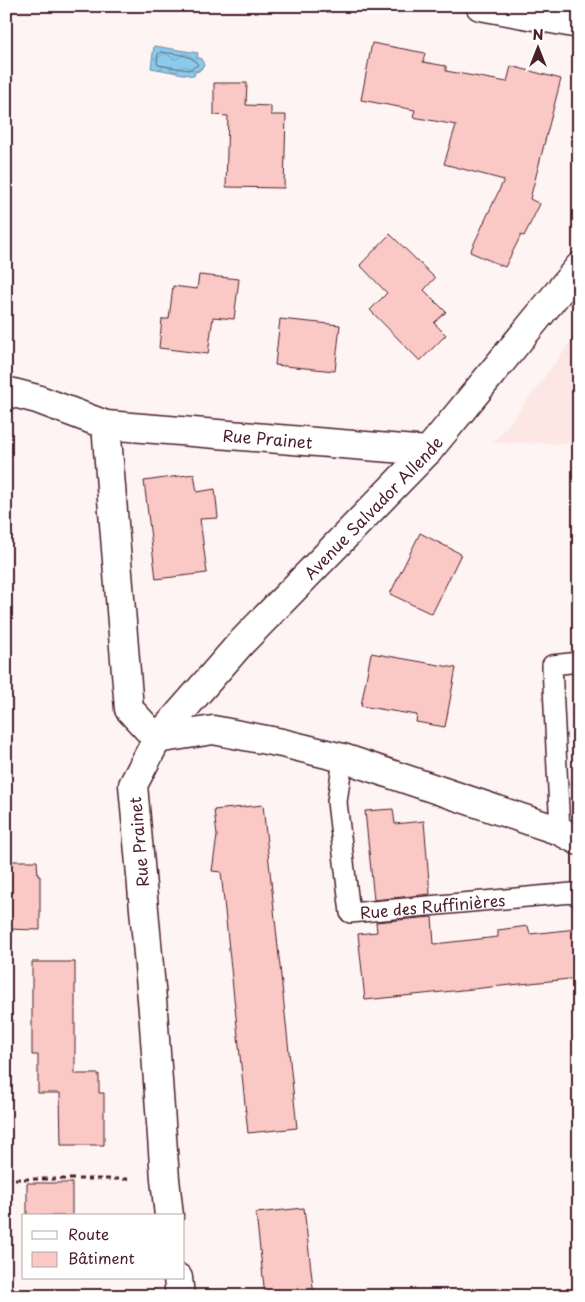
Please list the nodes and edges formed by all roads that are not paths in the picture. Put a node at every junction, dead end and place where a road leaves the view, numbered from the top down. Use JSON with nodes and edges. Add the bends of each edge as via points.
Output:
{"nodes":[{"id":1,"x":480,"y":6,"type":"edge"},
{"id":2,"x":579,"y":24,"type":"edge"},
{"id":3,"x":579,"y":268,"type":"edge"},
{"id":4,"x":6,"y":391,"type":"edge"},
{"id":5,"x":106,"y":425,"type":"junction"},
{"id":6,"x":428,"y":451,"type":"junction"},
{"id":7,"x":579,"y":662,"type":"edge"},
{"id":8,"x":157,"y":739,"type":"junction"},
{"id":9,"x":343,"y":758,"type":"junction"},
{"id":10,"x":569,"y":836,"type":"edge"},
{"id":11,"x":579,"y":898,"type":"edge"},
{"id":12,"x":169,"y":1214,"type":"edge"},
{"id":13,"x":178,"y":1280,"type":"edge"},
{"id":14,"x":180,"y":1296,"type":"edge"}],
"edges":[{"from":1,"to":2,"type":"street"},
{"from":3,"to":6,"type":"street","name":"Avenue Salvador Allende"},
{"from":4,"to":5,"type":"street","name":"Rue Prainet"},
{"from":5,"to":6,"type":"street","name":"Rue Prainet"},
{"from":5,"to":8,"type":"street","via":[[129,709]]},
{"from":6,"to":8,"type":"street","name":"Avenue Salvador Allende","via":[[240,644]]},
{"from":7,"to":10,"type":"lane","via":[[552,665]]},
{"from":8,"to":9,"type":"street","via":[[212,730]]},
{"from":8,"to":12,"type":"street","name":"Rue Prainet","via":[[133,785]]},
{"from":9,"to":10,"type":"street"},
{"from":9,"to":11,"type":"lane","name":"Rue des Ruffinières","via":[[338,802],[350,912],[572,893]]},
{"from":13,"to":14,"type":"street"}]}
